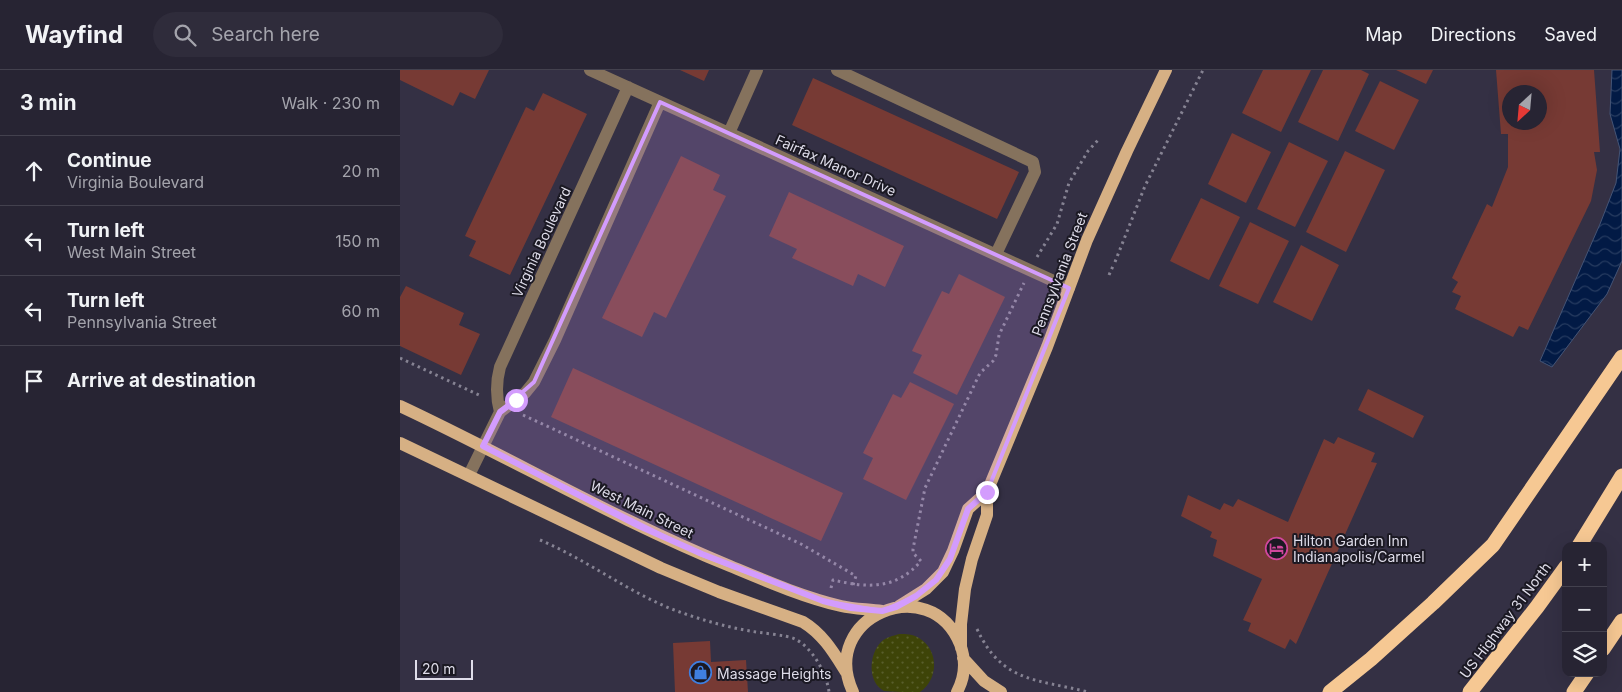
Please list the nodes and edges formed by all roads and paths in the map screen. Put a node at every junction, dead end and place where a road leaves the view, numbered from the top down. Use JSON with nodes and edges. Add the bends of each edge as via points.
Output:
{"nodes":[{"id":1,"x":590,"y":70,"type":"edge"},
{"id":2,"x":757,"y":70,"type":"edge"},
{"id":3,"x":837,"y":70,"type":"edge"},
{"id":4,"x":1166,"y":70,"type":"edge"},
{"id":5,"x":1203,"y":70,"type":"edge"},
{"id":6,"x":628,"y":87,"type":"junction"},
{"id":7,"x":660,"y":102,"type":"junction"},
{"id":8,"x":729,"y":133,"type":"junction"},
{"id":9,"x":1100,"y":138,"type":"dead end"},
{"id":10,"x":996,"y":254,"type":"junction"},
{"id":11,"x":1115,"y":262,"type":"dead end"},
{"id":12,"x":1113,"y":266,"type":"dead end"},
{"id":13,"x":1030,"y":270,"type":"junction"},
{"id":14,"x":1110,"y":275,"type":"dead end"},
{"id":15,"x":1069,"y":288,"type":"junction"},
{"id":16,"x":1622,"y":357,"type":"edge"},
{"id":17,"x":400,"y":358,"type":"edge"},
{"id":18,"x":488,"y":399,"type":"dead end"},
{"id":19,"x":400,"y":406,"type":"edge"},
{"id":20,"x":500,"y":412,"type":"junction"},
{"id":21,"x":518,"y":412,"type":"dead end"},
{"id":22,"x":400,"y":443,"type":"edge"},
{"id":23,"x":483,"y":446,"type":"junction"},
{"id":24,"x":469,"y":475,"type":"junction"},
{"id":25,"x":1622,"y":476,"type":"edge"},
{"id":26,"x":987,"y":492,"type":"junction"},
{"id":27,"x":540,"y":540,"type":"dead end"},
{"id":28,"x":1581,"y":542,"type":"edge"},
{"id":29,"x":1562,"y":573,"type":"edge"},
{"id":30,"x":834,"y":580,"type":"dead end"},
{"id":31,"x":854,"y":585,"type":"junction"},
{"id":32,"x":896,"y":607,"type":"junction"},
{"id":33,"x":882,"y":611,"type":"junction"},
{"id":34,"x":1622,"y":621,"type":"edge"},
{"id":35,"x":976,"y":623,"type":"dead end"},
{"id":36,"x":1607,"y":643,"type":"edge"},
{"id":37,"x":962,"y":653,"type":"junction"},
{"id":38,"x":847,"y":673,"type":"junction"},
{"id":39,"x":1584,"y":677,"type":"edge"},
{"id":40,"x":829,"y":692,"type":"edge"},
{"id":41,"x":845,"y":692,"type":"edge"},
{"id":42,"x":853,"y":692,"type":"edge"},
{"id":43,"x":957,"y":692,"type":"edge"},
{"id":44,"x":1001,"y":692,"type":"edge"},
{"id":45,"x":1088,"y":692,"type":"edge"},
{"id":46,"x":1330,"y":692,"type":"edge"},
{"id":47,"x":1470,"y":692,"type":"edge"},
{"id":48,"x":1574,"y":692,"type":"edge"}],
"edges":[{"from":1,"to":6,"type":"street","name":"Fairfax Manor Drive"},
{"from":2,"to":8,"type":"street"},
{"from":3,"to":10,"type":"street","via":[[1033,162],[1035,172]]},
{"from":4,"to":15,"type":"main road","name":"Pennsylvania Street","via":[[1103,202]]},
{"from":5,"to":11,"type":"path","via":[[1145,186]]},
{"from":6,"to":7,"type":"street","name":"Fairfax Manor Drive"},
{"from":6,"to":20,"type":"street","name":"Virginia Boulevard","via":[[500,367],[497,380]]},
{"from":7,"to":8,"type":"street","name":"Fairfax Manor Drive"},
{"from":7,"to":20,"type":"street","via":[[534,382]]},
{"from":8,"to":10,"type":"street","name":"Fairfax Manor Drive"},
{"from":9,"to":13,"type":"path","via":[[1088,151],[1069,183],[1057,224]]},
{"from":10,"to":13,"type":"street","name":"Fairfax Manor Drive"},
{"from":12,"to":14,"type":"path"},
{"from":13,"to":15,"type":"street","name":"Fairfax Manor Drive"},
{"from":13,"to":31,"type":"path","via":[[998,335],[996,355],[980,374],[925,488],[913,549],[921,561],[884,585]]},
{"from":15,"to":26,"type":"main road","name":"Pennsylvania Street"},
{"from":16,"to":46,"type":"highway","via":[[1492,545],[1372,659]]},
{"from":17,"to":18,"type":"path"},
{"from":19,"to":23,"type":"main road","name":"West Main Street"},
{"from":20,"to":23,"type":"street"},
{"from":21,"to":31,"type":"path","via":[[801,544],[856,576]]},
{"from":22,"to":24,"type":"main road"},
{"from":23,"to":24,"type":"street"},
{"from":23,"to":33,"type":"main road","name":"West Main Street","via":[[639,526],[702,554],[823,601]]},
{"from":24,"to":38,"type":"main road","via":[[661,568],[803,622],[824,640]]},
{"from":25,"to":28,"type":"highway"},
{"from":26,"to":32,"type":"main road","name":"Pennsylvania Street","via":[[968,509],[943,572],[926,589]]},
{"from":26,"to":37,"type":"main road","name":"Pennsylvania Street","via":[[987,515],[965,589]]},
{"from":27,"to":40,"type":"path","via":[[669,608],[730,627],[794,639],[814,658],[826,678]]},
{"from":29,"to":47,"type":"highway","name":"US Highway 31 North"},
{"from":30,"to":31,"type":"path"},
{"from":32,"to":33,"type":"main road"},
{"from":32,"to":37,"type":"main road","via":[[919,608],[940,618],[951,628]]},
{"from":33,"to":38,"type":"main road","via":[[868,620],[852,639],[847,655]]},
{"from":34,"to":36,"type":"highway"},
{"from":35,"to":45,"type":"path","via":[[980,636],[993,654],[1017,674]]},
{"from":37,"to":43,"type":"main road","name":"Pennsylvania Street","via":[[962,678]]},
{"from":37,"to":44,"type":"main road","via":[[984,680]]},
{"from":38,"to":41,"type":"street"},
{"from":38,"to":42,"type":"main road"},
{"from":39,"to":48,"type":"highway"}]}
